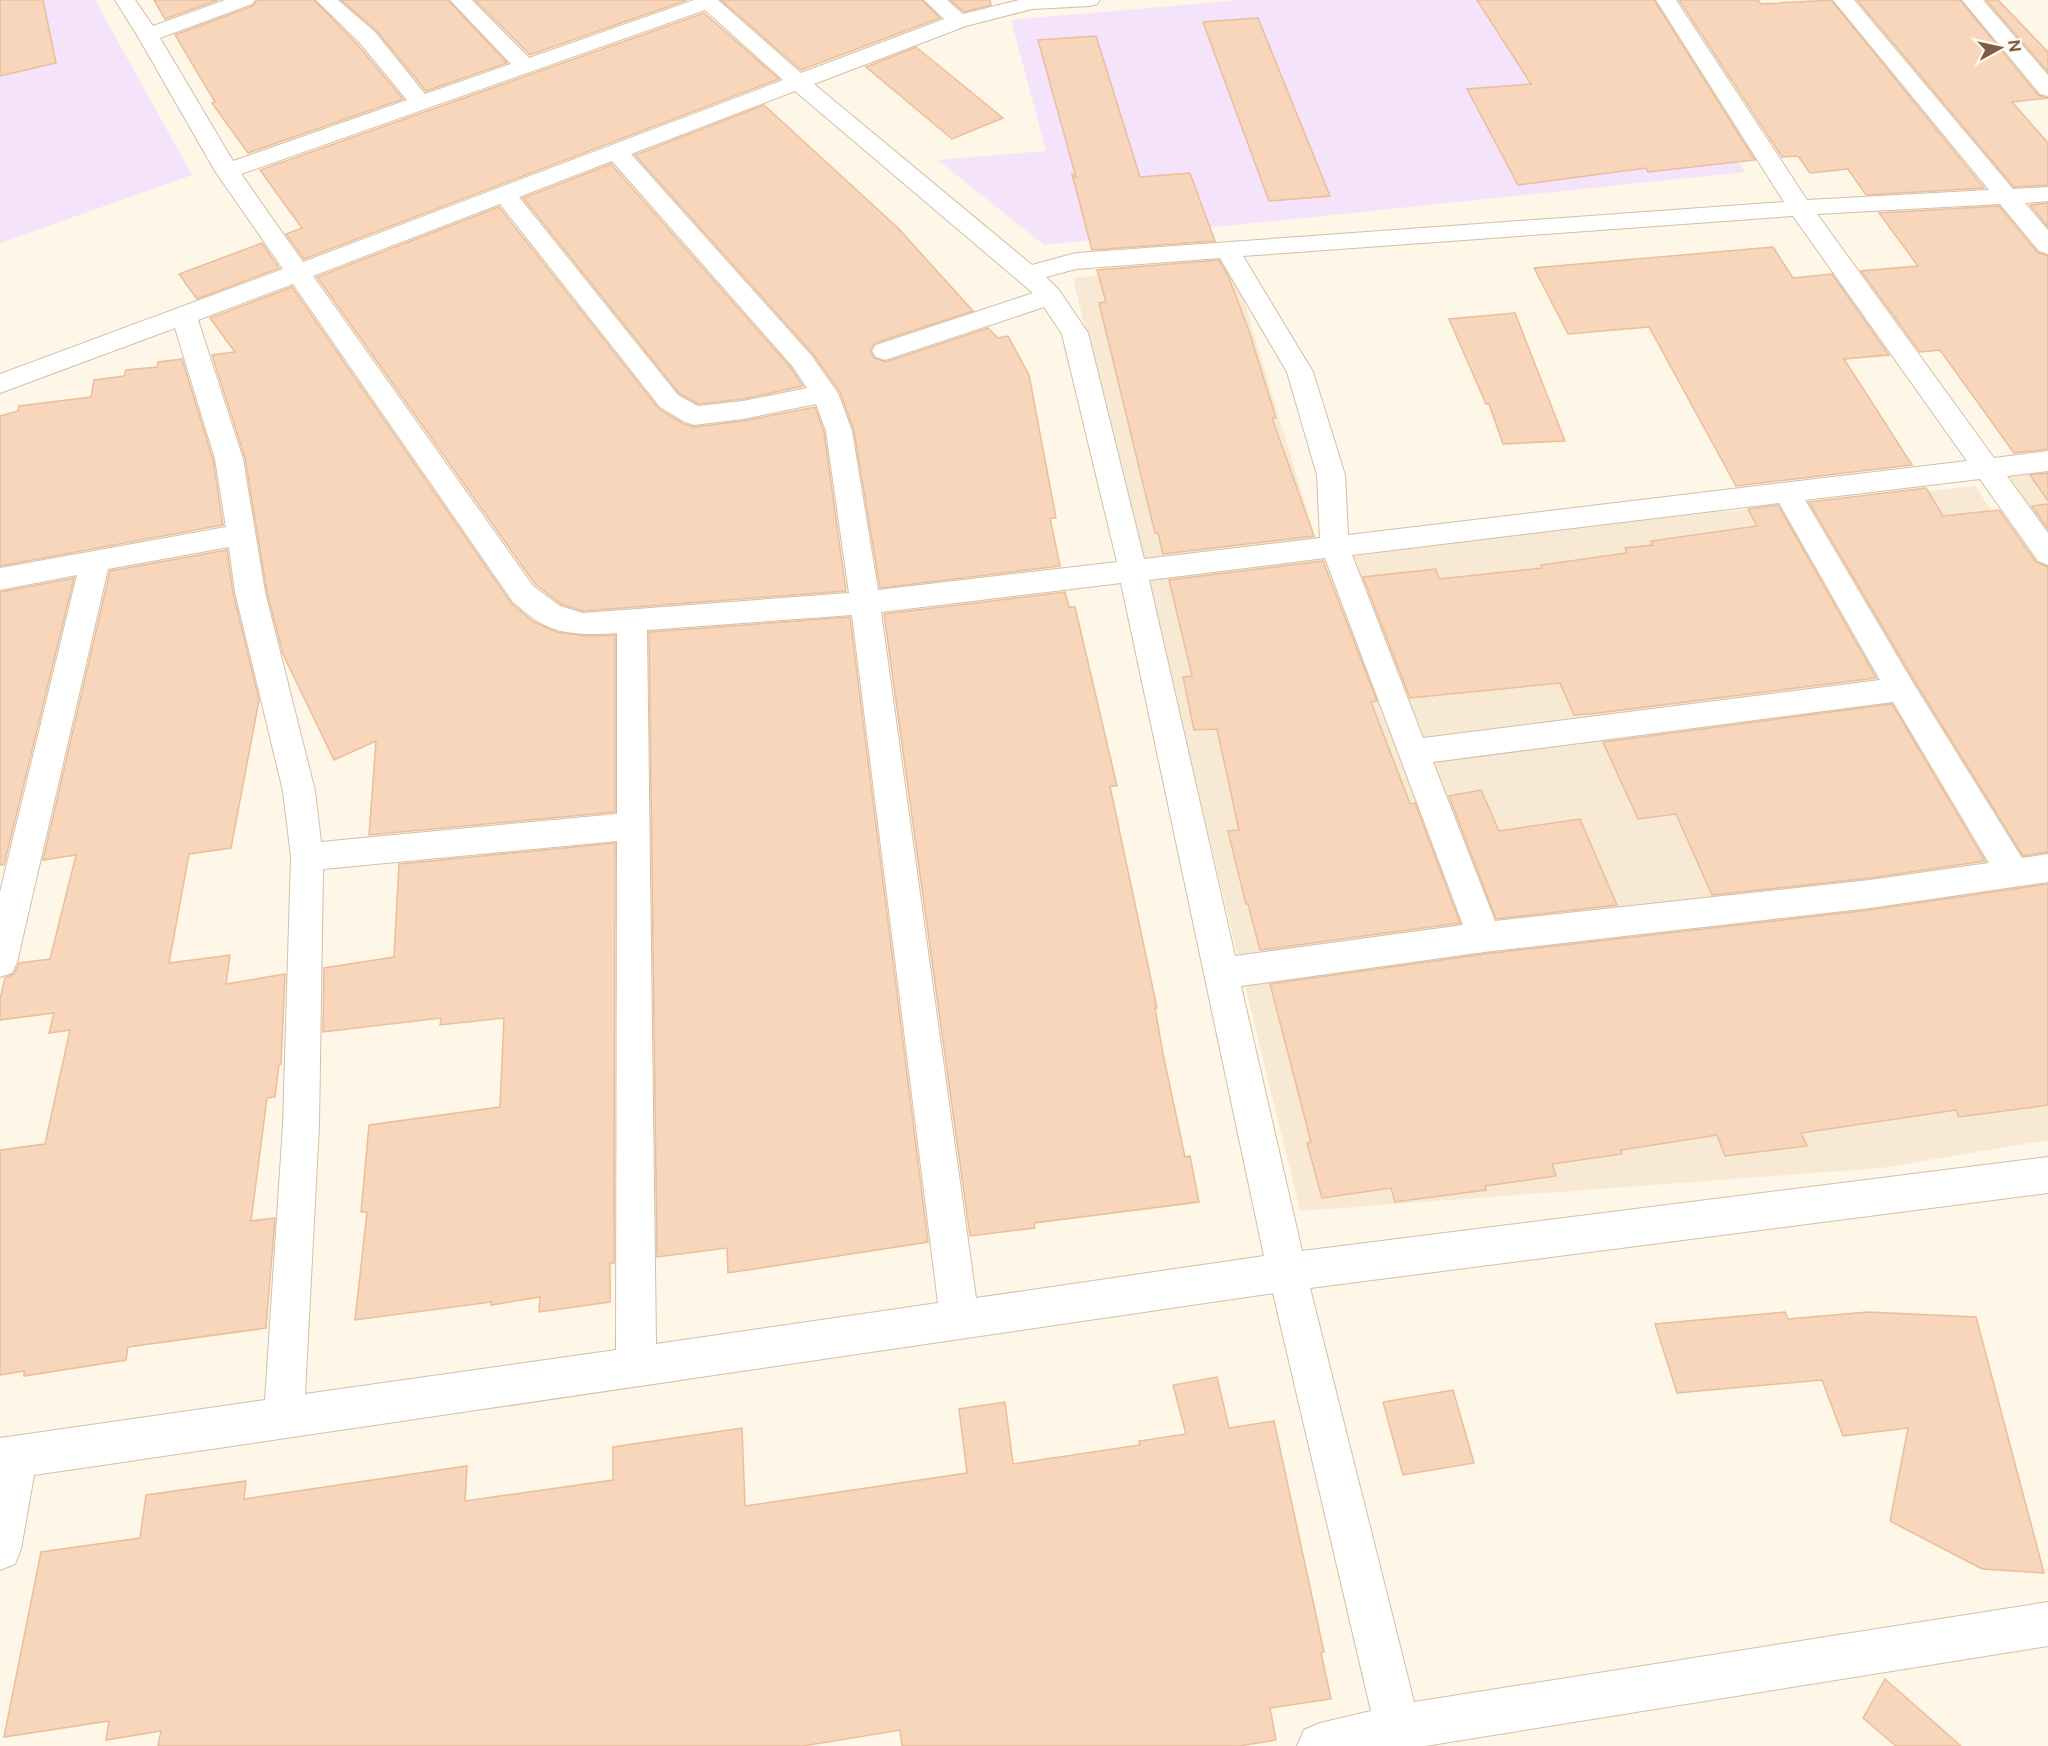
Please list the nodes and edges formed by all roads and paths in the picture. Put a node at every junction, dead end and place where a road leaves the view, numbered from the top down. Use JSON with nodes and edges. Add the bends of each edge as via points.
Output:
{"nodes":[{"id":1,"x":125,"y":0,"type":"edge"},
{"id":2,"x":245,"y":0,"type":"edge"},
{"id":3,"x":326,"y":0,"type":"edge"},
{"id":4,"x":460,"y":0,"type":"edge"},
{"id":5,"x":934,"y":0,"type":"edge"},
{"id":6,"x":1090,"y":0,"type":"edge"},
{"id":7,"x":1666,"y":0,"type":"edge"},
{"id":8,"x":1844,"y":0,"type":"edge"},
{"id":9,"x":1972,"y":0,"type":"edge"},
{"id":10,"x":707,"y":1,"type":"edge"},
{"id":11,"x":959,"y":21,"type":"junction"},
{"id":12,"x":148,"y":35,"type":"junction"},
{"id":13,"x":526,"y":67,"type":"junction"},
{"id":14,"x":800,"y":82,"type":"junction"},
{"id":15,"x":2048,"y":90,"type":"edge"},
{"id":16,"x":422,"y":104,"type":"junction"},
{"id":17,"x":616,"y":152,"type":"junction"},
{"id":18,"x":227,"y":171,"type":"junction"},
{"id":19,"x":504,"y":194,"type":"junction"},
{"id":20,"x":2048,"y":195,"type":"edge"},
{"id":21,"x":2010,"y":197,"type":"junction"},
{"id":22,"x":1800,"y":208,"type":"junction"},
{"id":23,"x":2048,"y":246,"type":"edge"},
{"id":24,"x":1227,"y":250,"type":"junction"},
{"id":25,"x":298,"y":272,"type":"junction"},
{"id":26,"x":1028,"y":274,"type":"junction"},
{"id":27,"x":1050,"y":296,"type":"junction"},
{"id":28,"x":184,"y":316,"type":"junction"},
{"id":29,"x":885,"y":351,"type":"dead end"},
{"id":30,"x":0,"y":384,"type":"edge"},
{"id":31,"x":825,"y":393,"type":"junction"},
{"id":32,"x":2048,"y":461,"type":"edge"},
{"id":33,"x":1988,"y":468,"type":"junction"},
{"id":34,"x":1786,"y":493,"type":"junction"},
{"id":35,"x":241,"y":534,"type":"junction"},
{"id":36,"x":1334,"y":545,"type":"junction"},
{"id":37,"x":2048,"y":554,"type":"edge"},
{"id":38,"x":95,"y":562,"type":"junction"},
{"id":39,"x":1133,"y":571,"type":"junction"},
{"id":40,"x":0,"y":579,"type":"edge"},
{"id":41,"x":865,"y":603,"type":"junction"},
{"id":42,"x":632,"y":621,"type":"junction"},
{"id":43,"x":1901,"y":689,"type":"junction"},
{"id":44,"x":1412,"y":752,"type":"junction"},
{"id":45,"x":633,"y":826,"type":"junction"},
{"id":46,"x":307,"y":857,"type":"junction"},
{"id":47,"x":2048,"y":868,"type":"edge"},
{"id":48,"x":2014,"y":874,"type":"junction"},
{"id":49,"x":1484,"y":938,"type":"junction"},
{"id":50,"x":0,"y":962,"type":"edge"},
{"id":51,"x":1222,"y":973,"type":"junction"},
{"id":52,"x":2048,"y":1175,"type":"edge"},
{"id":53,"x":1287,"y":1272,"type":"junction"},
{"id":54,"x":959,"y":1318,"type":"junction"},
{"id":55,"x":636,"y":1368,"type":"junction"},
{"id":56,"x":284,"y":1416,"type":"junction"},
{"id":57,"x":9,"y":1458,"type":"edge"},
{"id":58,"x":0,"y":1549,"type":"edge"},
{"id":59,"x":2048,"y":1624,"type":"edge"},
{"id":60,"x":1400,"y":1737,"type":"edge"},
{"id":61,"x":1320,"y":1746,"type":"edge"}],
"edges":[{"from":1,"to":12,"type":"street"},
{"from":2,"to":12,"type":"street"},
{"from":3,"to":16,"type":"street","via":[[367,37]]},
{"from":4,"to":13,"type":"street"},
{"from":5,"to":11,"type":"street"},
{"from":6,"to":11,"type":"street","via":[[1032,3]]},
{"from":7,"to":22,"type":"street"},
{"from":8,"to":21,"type":"street"},
{"from":9,"to":15,"type":"street"},
{"from":10,"to":13,"type":"street"},
{"from":10,"to":14,"type":"street"},
{"from":11,"to":14,"type":"street"},
{"from":12,"to":18,"type":"street"},
{"from":13,"to":16,"type":"street"},
{"from":14,"to":17,"type":"street"},
{"from":14,"to":26,"type":"street"},
{"from":16,"to":18,"type":"street"},
{"from":17,"to":19,"type":"street"},
{"from":17,"to":31,"type":"street","via":[[802,361]]},
{"from":18,"to":25,"type":"street"},
{"from":19,"to":25,"type":"street"},
{"from":19,"to":31,"type":"street","via":[[669,401],[677,406],[694,416]]},
{"from":20,"to":21,"type":"street"},
{"from":21,"to":22,"type":"street"},
{"from":21,"to":23,"type":"street"},
{"from":22,"to":24,"type":"street"},
{"from":22,"to":33,"type":"street"},
{"from":24,"to":26,"type":"street","via":[[1076,261]]},
{"from":24,"to":36,"type":"street","via":[[1300,372],[1331,475]]},
{"from":25,"to":28,"type":"street"},
{"from":25,"to":42,"type":"street","via":[[523,594],[550,615],[583,624]]},
{"from":26,"to":27,"type":"street"},
{"from":27,"to":29,"type":"street"},
{"from":27,"to":39,"type":"street","via":[[1075,333]]},
{"from":28,"to":30,"type":"street"},
{"from":28,"to":35,"type":"street","via":[[229,459]]},
{"from":31,"to":41,"type":"street","via":[[839,431]]},
{"from":32,"to":33,"type":"street"},
{"from":33,"to":34,"type":"street"},
{"from":33,"to":37,"type":"street"},
{"from":34,"to":36,"type":"street"},
{"from":34,"to":43,"type":"street"},
{"from":35,"to":38,"type":"street"},
{"from":35,"to":46,"type":"street","via":[[250,592],[298,791]]},
{"from":36,"to":39,"type":"street"},
{"from":36,"to":44,"type":"street"},
{"from":38,"to":40,"type":"street"},
{"from":38,"to":50,"type":"street"},
{"from":39,"to":41,"type":"street"},
{"from":39,"to":51,"type":"street"},
{"from":41,"to":42,"type":"street"},
{"from":41,"to":54,"type":"street"},
{"from":42,"to":45,"type":"street"},
{"from":43,"to":44,"type":"street"},
{"from":43,"to":48,"type":"street"},
{"from":44,"to":49,"type":"street"},
{"from":45,"to":46,"type":"street"},
{"from":45,"to":55,"type":"street"},
{"from":46,"to":56,"type":"street","via":[[302,1125]]},
{"from":47,"to":48,"type":"street"},
{"from":48,"to":49,"type":"street"},
{"from":49,"to":51,"type":"street"},
{"from":51,"to":53,"type":"street"},
{"from":52,"to":53,"type":"street"},
{"from":53,"to":54,"type":"street"},
{"from":53,"to":60,"type":"street"},
{"from":54,"to":55,"type":"street"},
{"from":55,"to":56,"type":"street"},
{"from":56,"to":57,"type":"street"},
{"from":57,"to":58,"type":"street"},
{"from":59,"to":60,"type":"street"},
{"from":60,"to":61,"type":"street"}]}
